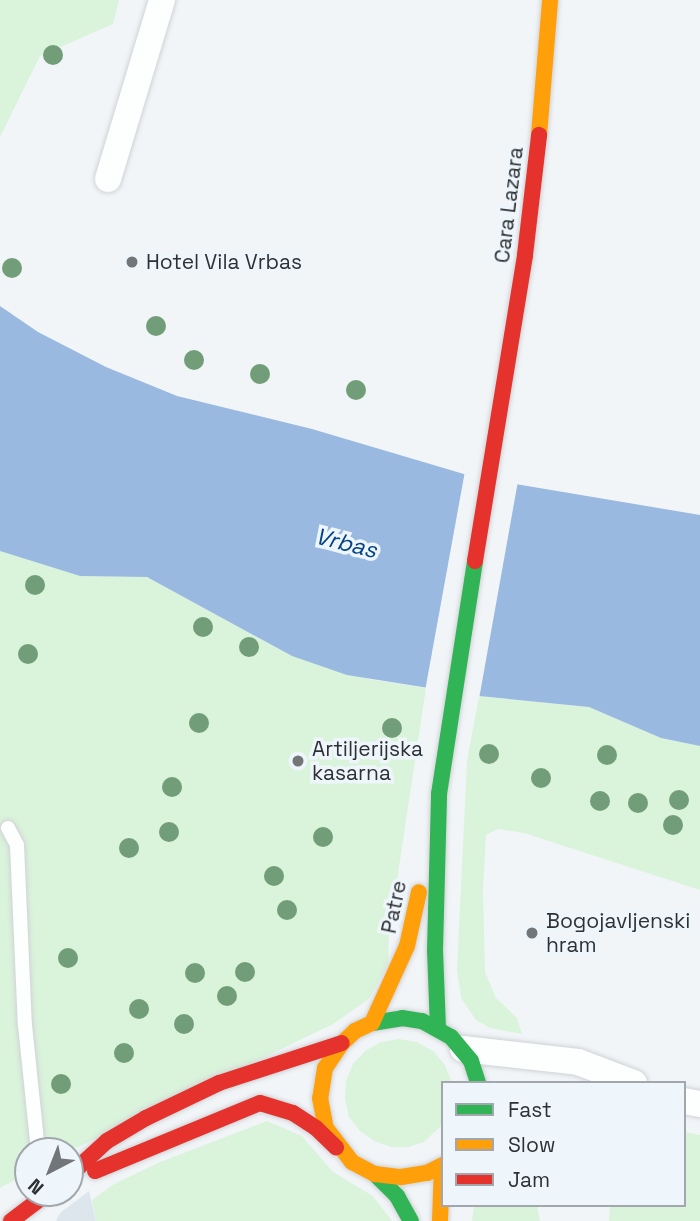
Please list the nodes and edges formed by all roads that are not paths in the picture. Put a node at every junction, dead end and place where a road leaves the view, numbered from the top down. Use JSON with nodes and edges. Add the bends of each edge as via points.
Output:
{"nodes":[{"id":1,"x":162,"y":0,"type":"edge"},
{"id":2,"x":550,"y":0,"type":"edge"},
{"id":3,"x":108,"y":179,"type":"dead end"},
{"id":4,"x":443,"y":754,"type":"joint"},
{"id":5,"x":439,"y":794,"type":"junction"},
{"id":6,"x":8,"y":828,"type":"dead end"},
{"id":7,"x":372,"y":1023,"type":"junction"},
{"id":8,"x":438,"y":1028,"type":"junction"},
{"id":9,"x":342,"y":1043,"type":"junction"},
{"id":10,"x":463,"y":1049,"type":"junction"},
{"id":11,"x":477,"y":1081,"type":"edge"},
{"id":12,"x":629,"y":1081,"type":"edge"},
{"id":13,"x":37,"y":1137,"type":"edge"},
{"id":14,"x":343,"y":1153,"type":"junction"},
{"id":15,"x":84,"y":1162,"type":"edge"},
{"id":16,"x":441,"y":1165,"type":"edge"},
{"id":17,"x":375,"y":1174,"type":"junction"},
{"id":18,"x":84,"y":1175,"type":"edge"},
{"id":19,"x":441,"y":1193,"type":"edge"},
{"id":20,"x":32,"y":1207,"type":"edge"},
{"id":21,"x":12,"y":1221,"type":"edge"},
{"id":22,"x":411,"y":1221,"type":"edge"},
{"id":23,"x":440,"y":1221,"type":"edge"}],
"edges":[{"from":1,"to":3,"type":"street"},
{"from":2,"to":4,"type":"street","name":"Cara Lazara","via":[[535,186]]},
{"from":4,"to":5,"type":"street","name":"Patre"},
{"from":5,"to":7,"type":"street","name":"Patre","via":[[407,946]]},
{"from":5,"to":8,"type":"street","name":"Patre","via":[[434,987]]},
{"from":6,"to":13,"type":"lane","via":[[17,845],[25,1025]]},
{"from":7,"to":8,"type":"street","via":[[402,1018]]},
{"from":7,"to":9,"type":"street"},
{"from":8,"to":10,"type":"street"},
{"from":9,"to":14,"type":"street","via":[[325,1068],[320,1098],[326,1128]]},
{"from":9,"to":15,"type":"street","via":[[219,1083],[146,1118],[107,1141]]},
{"from":10,"to":11,"type":"street"},
{"from":10,"to":12,"type":"street","via":[[578,1062]]},
{"from":14,"to":17,"type":"street"},
{"from":14,"to":18,"type":"street","via":[[293,1113],[260,1103]]},
{"from":16,"to":17,"type":"street","via":[[414,1177]]},
{"from":17,"to":22,"type":"street","via":[[397,1196]]},
{"from":19,"to":23,"type":"street"},
{"from":20,"to":21,"type":"street"}]}
